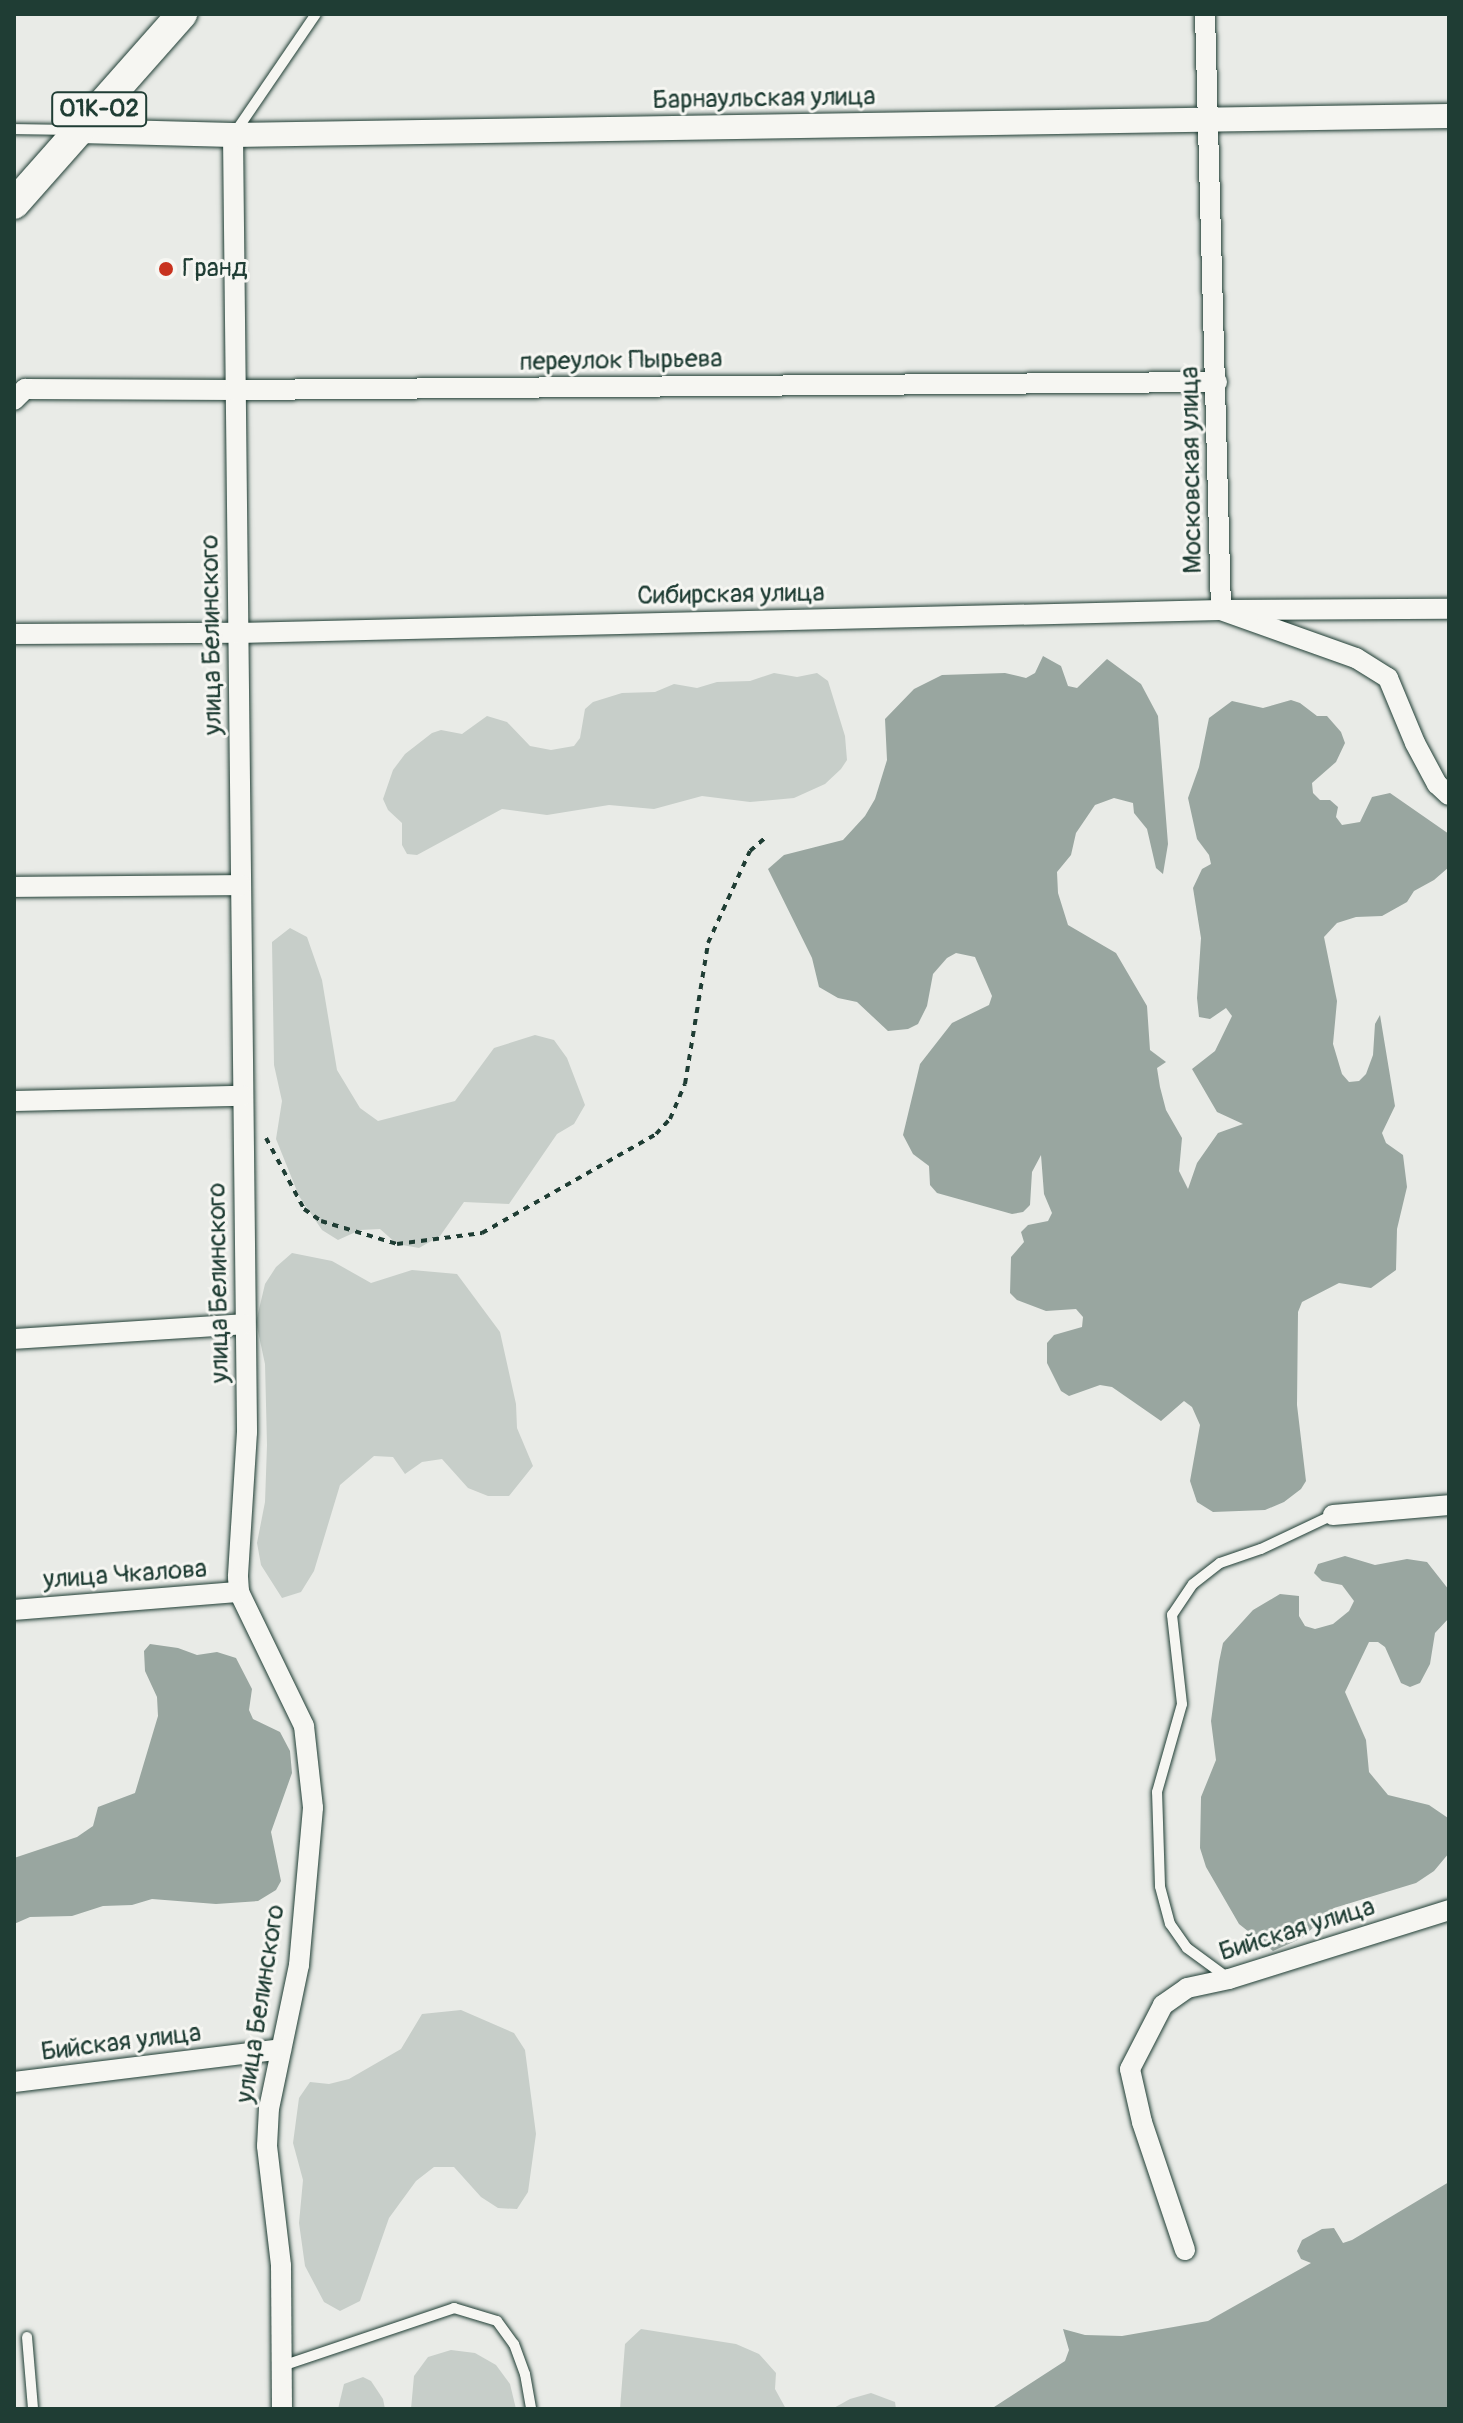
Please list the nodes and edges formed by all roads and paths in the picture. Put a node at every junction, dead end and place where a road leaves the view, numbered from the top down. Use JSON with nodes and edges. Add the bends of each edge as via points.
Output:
{"nodes":[{"id":1,"x":182,"y":14,"type":"edge"},
{"id":2,"x":316,"y":14,"type":"edge"},
{"id":3,"x":1205,"y":14,"type":"edge"},
{"id":4,"x":1449,"y":116,"type":"edge"},
{"id":5,"x":1206,"y":120,"type":"junction"},
{"id":6,"x":14,"y":129,"type":"edge"},
{"id":7,"x":80,"y":131,"type":"junction"},
{"id":8,"x":233,"y":135,"type":"junction"},
{"id":9,"x":14,"y":204,"type":"edge"},
{"id":10,"x":1217,"y":382,"type":"junction"},
{"id":11,"x":235,"y":390,"type":"junction"},
{"id":12,"x":20,"y":394,"type":"edge"},
{"id":13,"x":1449,"y":609,"type":"edge"},
{"id":14,"x":1221,"y":610,"type":"junction"},
{"id":15,"x":238,"y":633,"type":"junction"},
{"id":16,"x":14,"y":634,"type":"edge"},
{"id":17,"x":1449,"y":795,"type":"edge"},
{"id":18,"x":765,"y":838,"type":"dead end"},
{"id":19,"x":241,"y":885,"type":"junction"},
{"id":20,"x":14,"y":887,"type":"edge"},
{"id":21,"x":243,"y":1096,"type":"junction"},
{"id":22,"x":14,"y":1101,"type":"edge"},
{"id":23,"x":264,"y":1134,"type":"dead end"},
{"id":24,"x":245,"y":1324,"type":"junction"},
{"id":25,"x":14,"y":1339,"type":"edge"},
{"id":26,"x":1449,"y":1505,"type":"edge"},
{"id":27,"x":1333,"y":1515,"type":"joint"},
{"id":28,"x":239,"y":1592,"type":"junction"},
{"id":29,"x":14,"y":1610,"type":"edge"},
{"id":30,"x":1449,"y":1910,"type":"edge"},
{"id":31,"x":1229,"y":1979,"type":"junction"},
{"id":32,"x":281,"y":2049,"type":"junction"},
{"id":33,"x":14,"y":2082,"type":"edge"},
{"id":34,"x":1185,"y":2250,"type":"dead end"},
{"id":35,"x":27,"y":2337,"type":"dead end"},
{"id":36,"x":282,"y":2366,"type":"junction"},
{"id":37,"x":33,"y":2409,"type":"edge"},
{"id":38,"x":282,"y":2409,"type":"edge"},
{"id":39,"x":531,"y":2409,"type":"edge"}],
"edges":[{"from":1,"to":7,"type":"main road","number":"01К-02"},
{"from":2,"to":8,"type":"lane"},
{"from":3,"to":5,"type":"street","name":"Московская улица"},
{"from":4,"to":5,"type":"street","name":"Барнаульская улица"},
{"from":5,"to":8,"type":"street","name":"Барнаульская улица"},
{"from":5,"to":10,"type":"street","name":"Московская улица"},
{"from":6,"to":7,"type":"lane"},
{"from":7,"to":8,"type":"street","name":"Барнаульская улица"},
{"from":7,"to":9,"type":"main road","number":"01К-02"},
{"from":8,"to":11,"type":"street","name":"улица Белинского"},
{"from":10,"to":11,"type":"street","name":"переулок Пырьева"},
{"from":10,"to":14,"type":"street","name":"Московская улица"},
{"from":11,"to":12,"type":"street","name":"переулок Пырьева"},
{"from":11,"to":15,"type":"street","name":"улица Белинского"},
{"from":13,"to":14,"type":"street","name":"Сибирская улица"},
{"from":14,"to":15,"type":"street","name":"Сибирская улица"},
{"from":14,"to":17,"type":"street","name":"Московская улица","via":[[1356,658],[1388,678],[1415,743],[1437,784]]},
{"from":15,"to":16,"type":"street","name":"Сибирская улица"},
{"from":15,"to":19,"type":"street","name":"улица Белинского"},
{"from":18,"to":23,"type":"path","via":[[750,851],[708,943],[685,1084],[674,1111],[656,1134],[482,1233],[397,1244],[321,1221],[304,1209]]},
{"from":19,"to":20,"type":"street"},
{"from":19,"to":21,"type":"street","name":"улица Белинского"},
{"from":21,"to":22,"type":"street"},
{"from":21,"to":24,"type":"street","name":"улица Белинского"},
{"from":24,"to":25,"type":"street"},
{"from":24,"to":28,"type":"street","name":"улица Белинского","via":[[247,1432]]},
{"from":26,"to":27,"type":"street"},
{"from":27,"to":31,"type":"lane","via":[[1220,1563],[1193,1584],[1172,1615],[1182,1704],[1157,1792],[1160,1886],[1170,1924],[1187,1948]]},
{"from":28,"to":29,"type":"street","name":"улица Чкалова"},
{"from":28,"to":32,"type":"street","name":"улица Белинского","via":[[304,1726],[310,1754],[313,1808],[299,1965]]},
{"from":30,"to":31,"type":"street","name":"Бийская улица"},
{"from":31,"to":34,"type":"street","name":"Бийская улица","via":[[1187,1988],[1163,2005],[1130,2069]]},
{"from":32,"to":33,"type":"street","name":"Бийская улица"},
{"from":32,"to":36,"type":"street","name":"улица Белинского","via":[[267,2146],[281,2266]]},
{"from":35,"to":37,"type":"lane"},
{"from":36,"to":38,"type":"street","name":"улица Белинского"},
{"from":36,"to":39,"type":"lane","via":[[454,2308],[497,2321],[514,2344]]}]}
